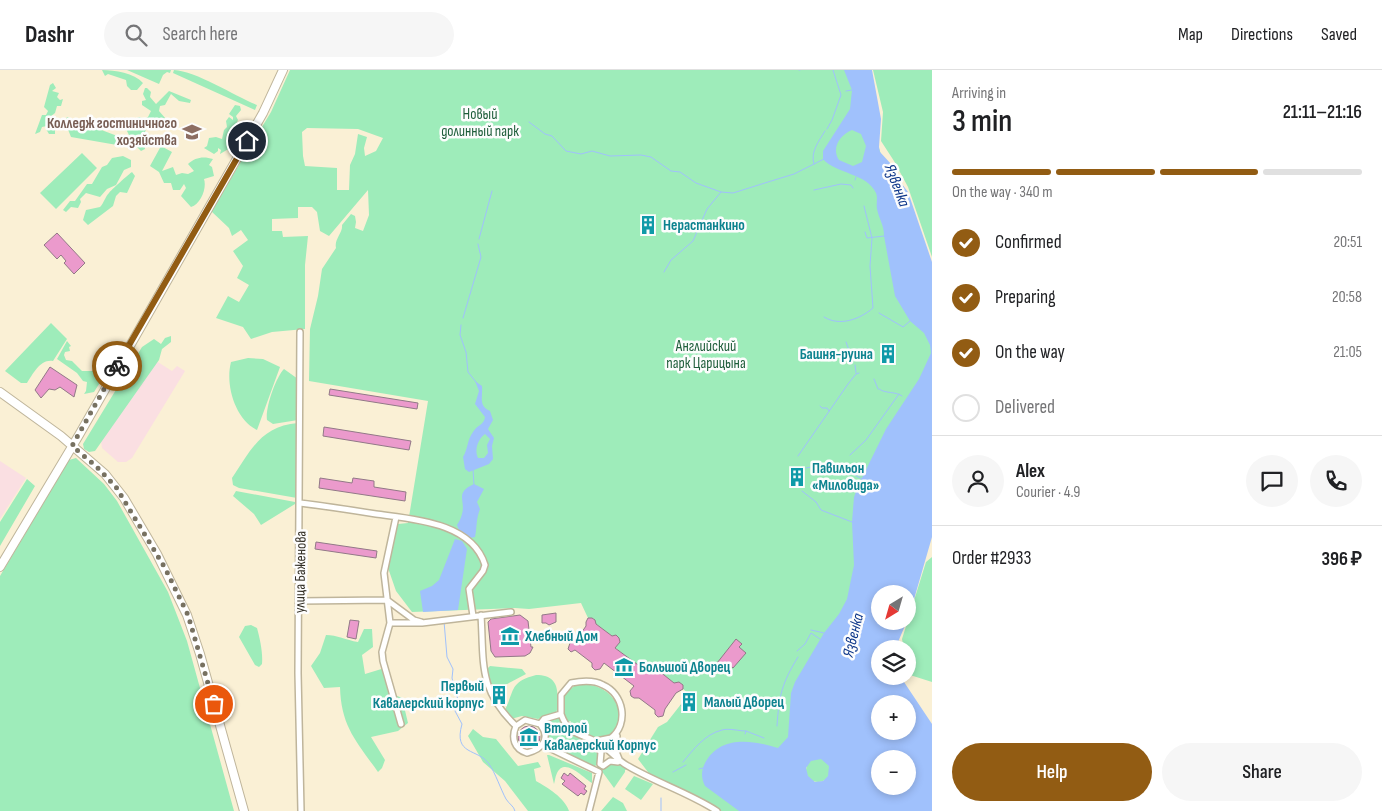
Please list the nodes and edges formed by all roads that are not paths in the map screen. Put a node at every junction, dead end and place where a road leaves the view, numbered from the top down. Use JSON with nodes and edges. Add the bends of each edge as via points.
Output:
{"nodes":[{"id":1,"x":283,"y":70,"type":"edge"},
{"id":2,"x":300,"y":332,"type":"dead end"},
{"id":3,"x":0,"y":392,"type":"edge"},
{"id":4,"x":72,"y":446,"type":"junction"},
{"id":5,"x":300,"y":503,"type":"junction"},
{"id":6,"x":396,"y":517,"type":"junction"},
{"id":7,"x":0,"y":567,"type":"edge"},
{"id":8,"x":387,"y":600,"type":"junction"},
{"id":9,"x":300,"y":601,"type":"junction"},
{"id":10,"x":511,"y":612,"type":"dead end"},
{"id":11,"x":480,"y":615,"type":"junction"},
{"id":12,"x":472,"y":616,"type":"junction"},
{"id":13,"x":421,"y":622,"type":"junction"},
{"id":14,"x":390,"y":623,"type":"junction"},
{"id":15,"x":561,"y":714,"type":"junction"},
{"id":16,"x":401,"y":724,"type":"dead end"},
{"id":17,"x":540,"y":724,"type":"junction"},
{"id":18,"x":516,"y":726,"type":"junction"},
{"id":19,"x":610,"y":740,"type":"junction"},
{"id":20,"x":597,"y":742,"type":"junction"},
{"id":21,"x":543,"y":745,"type":"junction"},
{"id":22,"x":607,"y":750,"type":"junction"},
{"id":23,"x":619,"y":760,"type":"junction"},
{"id":24,"x":602,"y":765,"type":"junction"},
{"id":25,"x":597,"y":772,"type":"junction"},
{"id":26,"x":244,"y":811,"type":"edge"},
{"id":27,"x":301,"y":811,"type":"edge"},
{"id":28,"x":589,"y":811,"type":"edge"},
{"id":29,"x":717,"y":811,"type":"edge"}],
"edges":[{"from":1,"to":4,"type":"main road","via":[[263,113]]},
{"from":2,"to":5,"type":"street","name":"улица Баженова"},
{"from":3,"to":4,"type":"main road"},
{"from":4,"to":7,"type":"main road"},
{"from":4,"to":26,"type":"main road","via":[[105,474],[124,498],[181,598]]},
{"from":5,"to":6,"type":"street"},
{"from":5,"to":9,"type":"street","name":"улица Баженова"},
{"from":6,"to":8,"type":"street","via":[[384,573]]},
{"from":6,"to":12,"type":"street","via":[[444,527],[478,550],[485,564],[469,589]]},
{"from":8,"to":9,"type":"street"},
{"from":8,"to":13,"type":"street"},
{"from":8,"to":14,"type":"street"},
{"from":9,"to":27,"type":"street","name":"улица Баженова"},
{"from":10,"to":11,"type":"street"},
{"from":11,"to":12,"type":"street"},
{"from":11,"to":18,"type":"street","via":[[485,682],[495,702]]},
{"from":12,"to":13,"type":"street"},
{"from":13,"to":14,"type":"street"},
{"from":14,"to":16,"type":"street","via":[[382,652],[383,662]]},
{"from":15,"to":17,"type":"street"},
{"from":15,"to":19,"type":"street","via":[[561,695],[568,686],[583,681],[603,685],[613,693],[622,711],[622,723]]},
{"from":15,"to":20,"type":"street","via":[[571,730]]},
{"from":17,"to":18,"type":"street","via":[[525,720]]},
{"from":17,"to":21,"type":"street","via":[[546,735]]},
{"from":18,"to":21,"type":"street","via":[[514,742],[521,751],[527,753]]},
{"from":19,"to":20,"type":"street"},
{"from":19,"to":22,"type":"street"},
{"from":19,"to":23,"type":"street","via":[[617,736],[614,748]]},
{"from":20,"to":22,"type":"street"},
{"from":20,"to":24,"type":"street","via":[[591,742],[601,752]]},
{"from":21,"to":25,"type":"street"},
{"from":22,"to":23,"type":"street"},
{"from":22,"to":24,"type":"street"},
{"from":23,"to":24,"type":"street"},
{"from":23,"to":29,"type":"street"},
{"from":24,"to":25,"type":"street"},
{"from":25,"to":28,"type":"street"}]}
